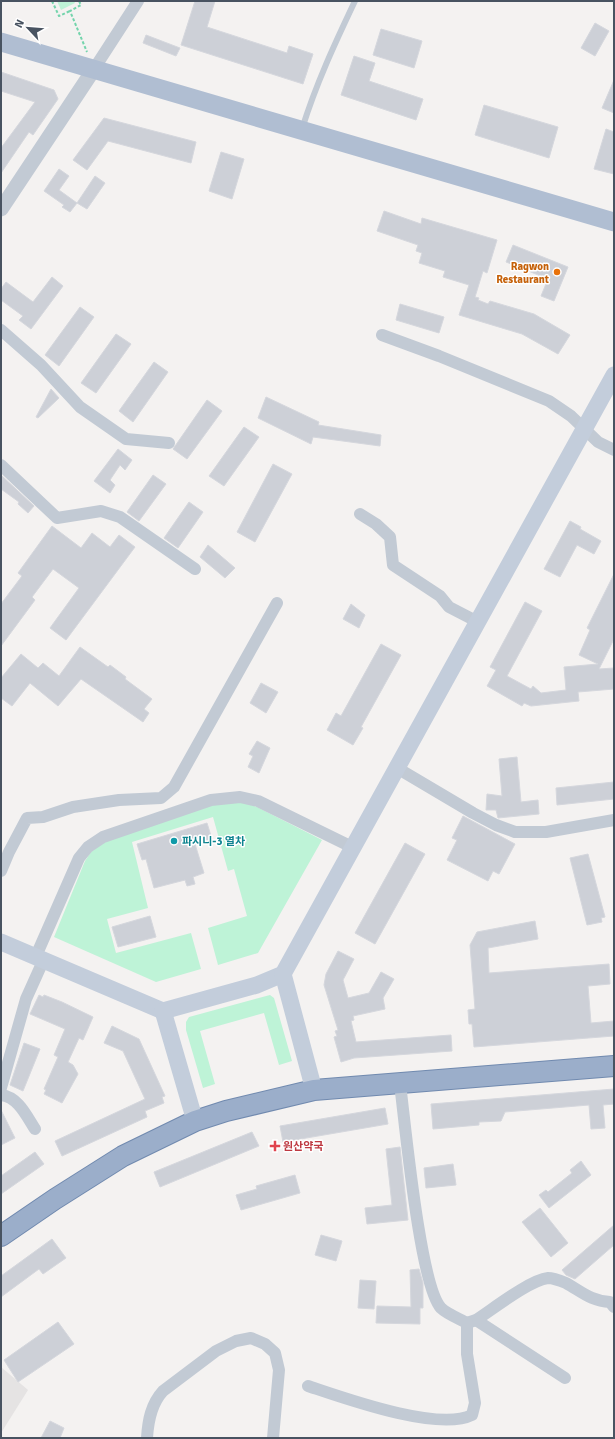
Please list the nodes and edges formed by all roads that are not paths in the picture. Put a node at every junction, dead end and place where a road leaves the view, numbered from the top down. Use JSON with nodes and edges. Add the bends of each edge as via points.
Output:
{"nodes":[{"id":1,"x":138,"y":1,"type":"edge"},
{"id":2,"x":355,"y":1,"type":"edge"},
{"id":3,"x":1,"y":42,"type":"edge"},
{"id":4,"x":94,"y":69,"type":"junction"},
{"id":5,"x":302,"y":130,"type":"junction"},
{"id":6,"x":1,"y":209,"type":"edge"},
{"id":7,"x":614,"y":222,"type":"edge"},
{"id":8,"x":1,"y":330,"type":"edge"},
{"id":9,"x":382,"y":335,"type":"dead end"},
{"id":10,"x":614,"y":375,"type":"edge"},
{"id":11,"x":584,"y":430,"type":"junction"},
{"id":12,"x":169,"y":443,"type":"dead end"},
{"id":13,"x":614,"y":450,"type":"edge"},
{"id":14,"x":1,"y":465,"type":"edge"},
{"id":15,"x":360,"y":514,"type":"dead end"},
{"id":16,"x":195,"y":569,"type":"dead end"},
{"id":17,"x":277,"y":603,"type":"dead end"},
{"id":18,"x":478,"y":622,"type":"junction"},
{"id":19,"x":397,"y":768,"type":"junction"},
{"id":20,"x":614,"y":820,"type":"edge"},
{"id":21,"x":354,"y":848,"type":"junction"},
{"id":22,"x":1,"y":871,"type":"edge"},
{"id":23,"x":1,"y":942,"type":"edge"},
{"id":24,"x":40,"y":958,"type":"junction"},
{"id":25,"x":283,"y":974,"type":"junction"},
{"id":26,"x":163,"y":1011,"type":"junction"},
{"id":27,"x":614,"y":1066,"type":"edge"},
{"id":28,"x":400,"y":1084,"type":"junction"},
{"id":29,"x":1,"y":1088,"type":"edge"},
{"id":30,"x":314,"y":1090,"type":"junction"},
{"id":31,"x":1,"y":1095,"type":"edge"},
{"id":32,"x":195,"y":1121,"type":"junction"},
{"id":33,"x":35,"y":1129,"type":"dead end"},
{"id":34,"x":1,"y":1236,"type":"edge"},
{"id":35,"x":614,"y":1307,"type":"edge"},
{"id":36,"x":472,"y":1321,"type":"junction"},
{"id":37,"x":565,"y":1378,"type":"dead end"},
{"id":38,"x":308,"y":1386,"type":"dead end"},
{"id":39,"x":147,"y":1438,"type":"edge"},
{"id":40,"x":273,"y":1438,"type":"edge"}],
"edges":[{"from":1,"to":4,"type":"street"},
{"from":2,"to":5,"type":"lane","via":[[330,52]]},
{"from":3,"to":4,"type":"main road"},
{"from":4,"to":5,"type":"main road"},
{"from":4,"to":6,"type":"street"},
{"from":5,"to":7,"type":"main road"},
{"from":8,"to":12,"type":"street","via":[[41,365],[80,407],[126,439]]},
{"from":9,"to":11,"type":"street","via":[[549,401],[571,416]]},
{"from":10,"to":11,"type":"main road"},
{"from":11,"to":13,"type":"street","via":[[598,442]]},
{"from":11,"to":18,"type":"main road"},
{"from":14,"to":16,"type":"street","via":[[57,518],[101,511],[120,517]]},
{"from":15,"to":18,"type":"street","via":[[390,537],[393,565],[440,596],[449,607]]},
{"from":17,"to":22,"type":"street","via":[[174,787],[161,798],[119,800],[73,807],[43,817],[27,818]]},
{"from":18,"to":19,"type":"main road"},
{"from":19,"to":20,"type":"street","via":[[472,813],[515,832],[546,832]]},
{"from":19,"to":21,"type":"main road"},
{"from":21,"to":24,"type":"street","via":[[258,801],[240,797],[211,800],[117,832],[88,847],[79,858]]},
{"from":21,"to":25,"type":"main road"},
{"from":23,"to":24,"type":"main road"},
{"from":24,"to":26,"type":"main road"},
{"from":24,"to":29,"type":"street"},
{"from":25,"to":26,"type":"main road","via":[[257,985]]},
{"from":25,"to":30,"type":"main road"},
{"from":26,"to":32,"type":"main road"},
{"from":27,"to":28,"type":"highway"},
{"from":28,"to":30,"type":"highway"},
{"from":28,"to":36,"type":"street","via":[[422,1249],[430,1282],[441,1309]]},
{"from":30,"to":32,"type":"highway"},
{"from":31,"to":33,"type":"street","via":[[10,1096],[23,1109]]},
{"from":32,"to":34,"type":"highway","via":[[123,1156]]},
{"from":35,"to":36,"type":"street","via":[[610,1302],[598,1302],[564,1282],[550,1278],[527,1287]]},
{"from":36,"to":37,"type":"street"},
{"from":36,"to":38,"type":"street","via":[[467,1354],[475,1403],[472,1415],[465,1418],[431,1418],[387,1411]]},
{"from":39,"to":40,"type":"street","via":[[151,1410],[162,1391],[216,1351],[236,1341],[251,1338],[265,1344],[275,1353],[279,1370]]}]}
